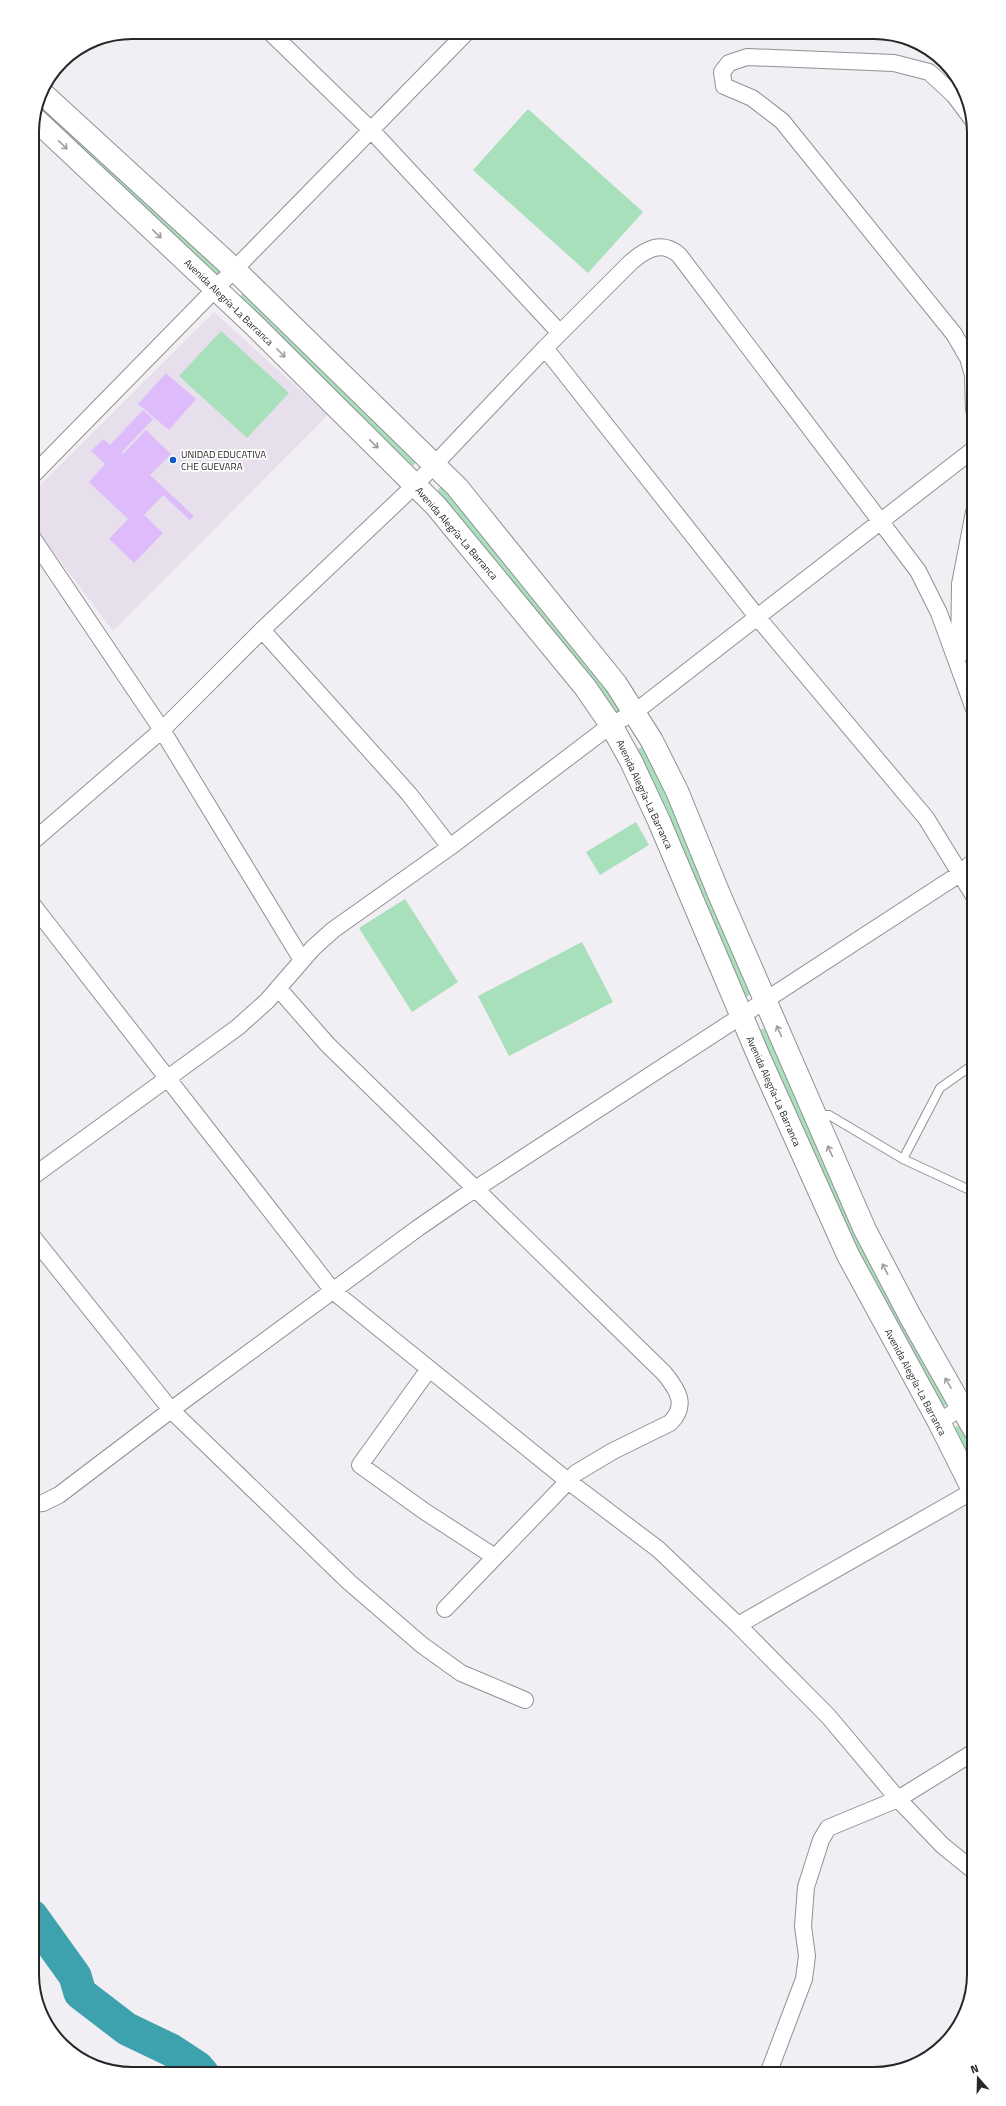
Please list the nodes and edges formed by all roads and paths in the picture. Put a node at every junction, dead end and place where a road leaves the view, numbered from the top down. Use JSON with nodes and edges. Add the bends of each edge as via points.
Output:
{"nodes":[{"id":1,"x":277,"y":39,"type":"edge"},
{"id":2,"x":460,"y":39,"type":"edge"},
{"id":3,"x":46,"y":96,"type":"edge"},
{"id":4,"x":963,"y":108,"type":"edge"},
{"id":5,"x":39,"y":123,"type":"edge"},
{"id":6,"x":372,"y":131,"type":"junction"},
{"id":7,"x":235,"y":270,"type":"junction"},
{"id":8,"x":216,"y":290,"type":"junction"},
{"id":9,"x":560,"y":333,"type":"junction"},
{"id":10,"x":545,"y":348,"type":"junction"},
{"id":11,"x":967,"y":356,"type":"edge"},
{"id":12,"x":967,"y":454,"type":"edge"},
{"id":13,"x":435,"y":465,"type":"junction"},
{"id":14,"x":39,"y":469,"type":"edge"},
{"id":15,"x":416,"y":485,"type":"junction"},
{"id":16,"x":881,"y":521,"type":"junction"},
{"id":17,"x":39,"y":547,"type":"edge"},
{"id":18,"x":967,"y":548,"type":"edge"},
{"id":19,"x":758,"y":618,"type":"junction"},
{"id":20,"x":262,"y":630,"type":"junction"},
{"id":21,"x":959,"y":666,"type":"junction"},
{"id":22,"x":967,"y":684,"type":"edge"},
{"id":23,"x":635,"y":712,"type":"junction"},
{"id":24,"x":611,"y":725,"type":"junction"},
{"id":25,"x":162,"y":730,"type":"junction"},
{"id":26,"x":39,"y":836,"type":"edge"},
{"id":27,"x":450,"y":847,"type":"junction"},
{"id":28,"x":967,"y":868,"type":"edge"},
{"id":29,"x":962,"y":873,"type":"junction"},
{"id":30,"x":967,"y":883,"type":"edge"},
{"id":31,"x":39,"y":913,"type":"edge"},
{"id":32,"x":302,"y":960,"type":"junction"},
{"id":33,"x":278,"y":988,"type":"junction"},
{"id":34,"x":766,"y":1002,"type":"junction"},
{"id":35,"x":742,"y":1016,"type":"junction"},
{"id":36,"x":967,"y":1069,"type":"edge"},
{"id":37,"x":168,"y":1078,"type":"junction"},
{"id":38,"x":815,"y":1115,"type":"junction"},
{"id":39,"x":903,"y":1159,"type":"junction"},
{"id":40,"x":39,"y":1172,"type":"edge"},
{"id":41,"x":476,"y":1188,"type":"junction"},
{"id":42,"x":967,"y":1189,"type":"edge"},
{"id":43,"x":39,"y":1245,"type":"edge"},
{"id":44,"x":333,"y":1291,"type":"junction"},
{"id":45,"x":430,"y":1369,"type":"junction"},
{"id":46,"x":967,"y":1401,"type":"edge"},
{"id":47,"x":967,"y":1404,"type":"edge"},
{"id":48,"x":171,"y":1410,"type":"junction"},
{"id":49,"x":939,"y":1422,"type":"junction"},
{"id":50,"x":967,"y":1478,"type":"edge"},
{"id":51,"x":568,"y":1481,"type":"junction"},
{"id":52,"x":967,"y":1496,"type":"edge"},
{"id":53,"x":39,"y":1503,"type":"edge"},
{"id":54,"x":495,"y":1557,"type":"junction"},
{"id":55,"x":445,"y":1608,"type":"dead end"},
{"id":56,"x":738,"y":1625,"type":"junction"},
{"id":57,"x":525,"y":1700,"type":"dead end"},
{"id":58,"x":967,"y":1756,"type":"edge"},
{"id":59,"x":898,"y":1799,"type":"junction"},
{"id":60,"x":967,"y":1865,"type":"edge"},
{"id":61,"x":771,"y":2067,"type":"edge"}],
"edges":[{"from":1,"to":6,"type":"street"},
{"from":2,"to":6,"type":"street"},
{"from":3,"to":7,"type":"main road"},
{"from":4,"to":11,"type":"street","via":[[929,72],[894,63],[747,57],[729,63],[722,72],[724,86],[752,98],[782,121],[954,334]]},
{"from":5,"to":8,"type":"main road","name":"Avenida Alegría-La Barranca","one_way":true},
{"from":6,"to":7,"type":"street"},
{"from":6,"to":9,"type":"street"},
{"from":7,"to":8,"type":"street"},
{"from":7,"to":13,"type":"main road"},
{"from":8,"to":14,"type":"street"},
{"from":8,"to":15,"type":"main road","name":"Avenida Alegría-La Barranca","one_way":true},
{"from":9,"to":10,"type":"street"},
{"from":9,"to":16,"type":"street","via":[[639,255],[656,247],[670,248],[679,255]]},
{"from":10,"to":13,"type":"street"},
{"from":10,"to":19,"type":"street"},
{"from":12,"to":16,"type":"street"},
{"from":13,"to":15,"type":"street"},
{"from":13,"to":23,"type":"main road","via":[[457,487],[587,647]]},
{"from":15,"to":20,"type":"street"},
{"from":15,"to":24,"type":"main road","name":"Avenida Alegría-La Barranca","via":[[441,511],[533,622],[585,687]]},
{"from":16,"to":19,"type":"street"},
{"from":16,"to":21,"type":"street","via":[[918,571],[939,612]]},
{"from":17,"to":25,"type":"street"},
{"from":18,"to":21,"type":"street","via":[[960,584]]},
{"from":19,"to":23,"type":"street"},
{"from":19,"to":29,"type":"street","via":[[904,790]]},
{"from":20,"to":25,"type":"street"},
{"from":20,"to":27,"type":"street","via":[[409,794]]},
{"from":21,"to":22,"type":"street"},
{"from":23,"to":24,"type":"street"},
{"from":23,"to":34,"type":"main road","via":[[677,791]]},
{"from":24,"to":27,"type":"street"},
{"from":24,"to":35,"type":"main road","name":"Avenida Alegría-La Barranca","via":[[659,821]]},
{"from":25,"to":26,"type":"street"},
{"from":25,"to":32,"type":"street"},
{"from":27,"to":32,"type":"street","via":[[333,930]]},
{"from":28,"to":29,"type":"street"},
{"from":29,"to":30,"type":"street"},
{"from":29,"to":34,"type":"street"},
{"from":31,"to":37,"type":"street"},
{"from":32,"to":33,"type":"street"},
{"from":33,"to":37,"type":"street","via":[[238,1027]]},
{"from":33,"to":41,"type":"street","via":[[327,1044]]},
{"from":34,"to":35,"type":"street"},
{"from":38,"to":34,"type":"main road","one_way":true},
{"from":35,"to":41,"type":"street"},
{"from":35,"to":49,"type":"main road","name":"Avenida Alegría-La Barranca","via":[[848,1255]]},
{"from":36,"to":39,"type":"lane","via":[[940,1088]]},
{"from":37,"to":40,"type":"street"},
{"from":37,"to":44,"type":"street"},
{"from":38,"to":39,"type":"lane","via":[[829,1115]]},
{"from":46,"to":38,"type":"main road","one_way":true,"via":[[886,1271],[865,1230]]},
{"from":39,"to":42,"type":"lane"},
{"from":41,"to":44,"type":"street"},
{"from":41,"to":51,"type":"street","via":[[664,1373],[678,1391],[680,1408],[677,1416],[670,1422],[588,1464]]},
{"from":43,"to":48,"type":"street"},
{"from":44,"to":45,"type":"street"},
{"from":44,"to":48,"type":"street"},
{"from":45,"to":51,"type":"street"},
{"from":45,"to":54,"type":"street","via":[[360,1465]]},
{"from":47,"to":49,"type":"street"},
{"from":48,"to":53,"type":"street","via":[[59,1495]]},
{"from":48,"to":57,"type":"street","via":[[349,1582],[422,1646],[461,1673]]},
{"from":49,"to":50,"type":"main road","name":"Avenida Alegría-La Barranca"},
{"from":51,"to":54,"type":"street"},
{"from":51,"to":56,"type":"street","via":[[658,1549]]},
{"from":52,"to":56,"type":"street"},
{"from":54,"to":55,"type":"street"},
{"from":56,"to":59,"type":"street","via":[[828,1716]]},
{"from":58,"to":59,"type":"street"},
{"from":59,"to":60,"type":"street","via":[[942,1845]]},
{"from":59,"to":61,"type":"street","via":[[828,1828],[821,1840],[806,1888],[803,1926],[806,1956],[804,1979]]}]}
